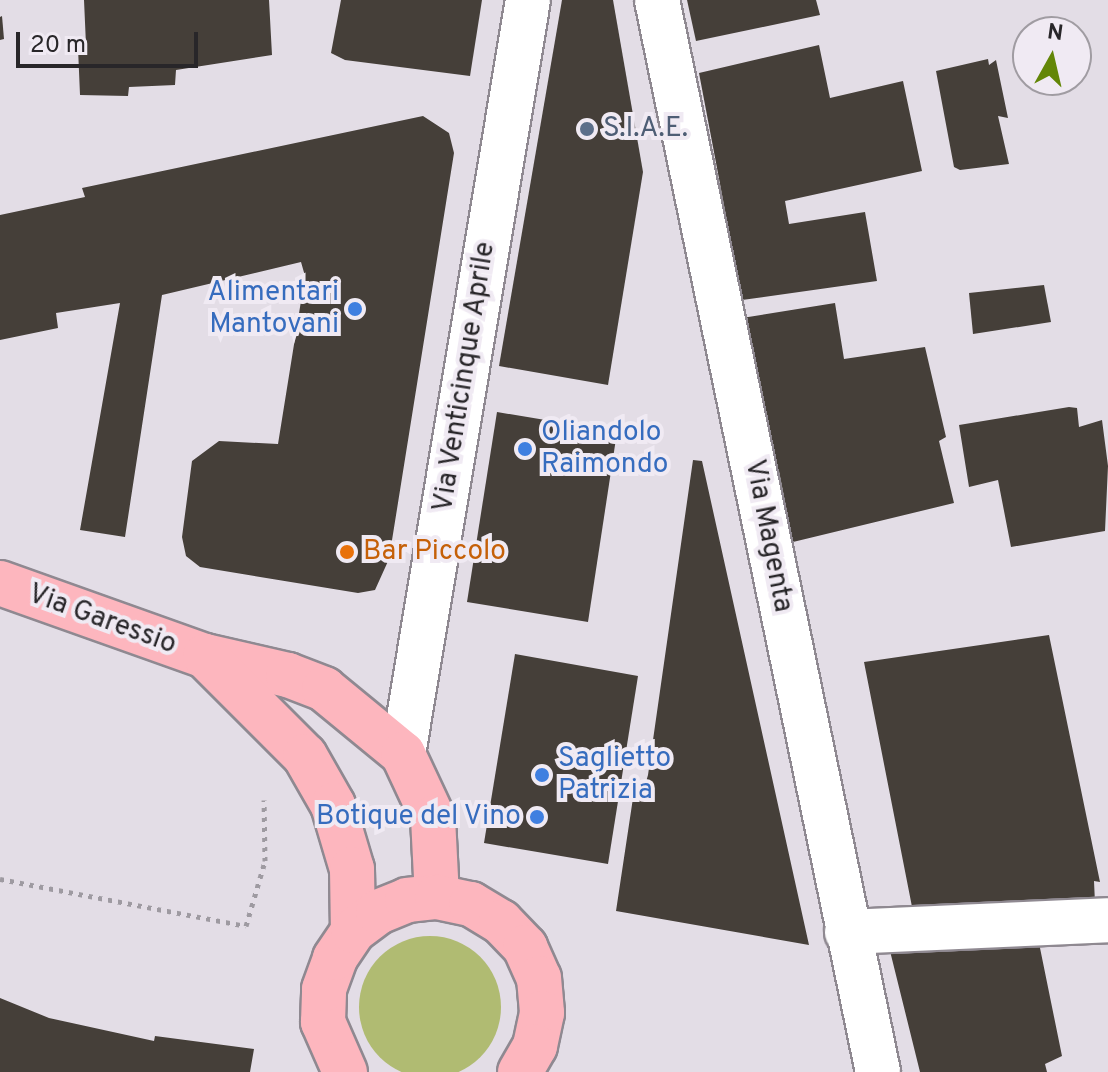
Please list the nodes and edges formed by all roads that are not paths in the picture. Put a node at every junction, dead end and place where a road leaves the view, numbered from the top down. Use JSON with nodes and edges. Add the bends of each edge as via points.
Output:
{"nodes":[{"id":1,"x":528,"y":0,"type":"edge"},
{"id":2,"x":657,"y":0,"type":"edge"},
{"id":3,"x":0,"y":583,"type":"edge"},
{"id":4,"x":205,"y":656,"type":"junction"},
{"id":5,"x":403,"y":754,"type":"junction"},
{"id":6,"x":437,"y":897,"type":"junction"},
{"id":7,"x":1108,"y":920,"type":"edge"},
{"id":8,"x":353,"y":931,"type":"junction"},
{"id":9,"x":847,"y":932,"type":"junction"},
{"id":10,"x":335,"y":1066,"type":"edge"},
{"id":11,"x":520,"y":1072,"type":"edge"},
{"id":12,"x":878,"y":1072,"type":"edge"}],
"edges":[{"from":1,"to":5,"type":"street","name":"Via Venticinque Aprile"},
{"from":2,"to":9,"type":"street","name":"Via Magenta"},
{"from":3,"to":4,"type":"main road","name":"Via Garessio"},
{"from":4,"to":5,"type":"main road","name":"Via Garessio","via":[[324,689]]},
{"from":4,"to":8,"type":"main road","name":"Via Garessio","via":[[305,756],[333,805],[352,869]]},
{"from":5,"to":6,"type":"main road","name":"Via Garessio","via":[[433,818]]},
{"from":6,"to":8,"type":"main road","via":[[392,906]]},
{"from":6,"to":11,"type":"main road","via":[[471,904],[501,922],[525,947],[539,978],[542,1013],[535,1046]]},
{"from":7,"to":9,"type":"street"},
{"from":8,"to":10,"type":"main road","via":[[335,958],[324,989],[323,1022]]},
{"from":9,"to":12,"type":"street","name":"Via Magenta"}]}
